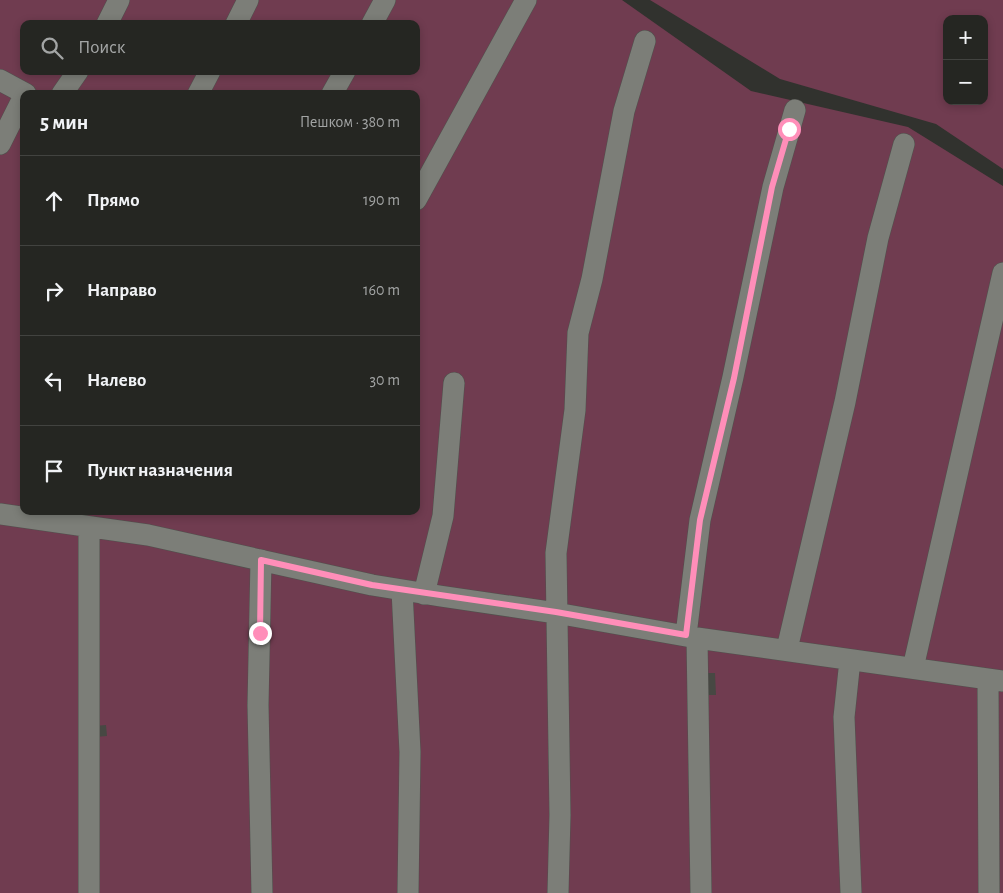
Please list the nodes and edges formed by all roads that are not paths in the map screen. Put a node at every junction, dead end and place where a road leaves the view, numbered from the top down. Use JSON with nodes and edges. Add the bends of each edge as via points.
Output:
{"nodes":[{"id":1,"x":119,"y":0,"type":"edge"},
{"id":2,"x":248,"y":0,"type":"edge"},
{"id":3,"x":385,"y":0,"type":"edge"},
{"id":4,"x":526,"y":0,"type":"edge"},
{"id":5,"x":109,"y":20,"type":"edge"},
{"id":6,"x":238,"y":20,"type":"edge"},
{"id":7,"x":374,"y":20,"type":"edge"},
{"id":8,"x":645,"y":41,"type":"dead end"},
{"id":9,"x":75,"y":75,"type":"edge"},
{"id":10,"x":208,"y":75,"type":"edge"},
{"id":11,"x":343,"y":75,"type":"edge"},
{"id":12,"x":0,"y":80,"type":"edge"},
{"id":13,"x":65,"y":90,"type":"edge"},
{"id":14,"x":200,"y":90,"type":"edge"},
{"id":15,"x":334,"y":90,"type":"edge"},
{"id":16,"x":20,"y":91,"type":"edge"},
{"id":17,"x":20,"y":104,"type":"edge"},
{"id":18,"x":795,"y":110,"type":"dead end"},
{"id":19,"x":0,"y":144,"type":"edge"},
{"id":20,"x":904,"y":144,"type":"dead end"},
{"id":21,"x":420,"y":193,"type":"edge"},
{"id":22,"x":1003,"y":273,"type":"edge"},
{"id":23,"x":454,"y":383,"type":"dead end"},
{"id":24,"x":0,"y":514,"type":"edge"},
{"id":25,"x":89,"y":527,"type":"junction"},
{"id":26,"x":261,"y":560,"type":"junction"},
{"id":27,"x":402,"y":590,"type":"junction"},
{"id":28,"x":424,"y":594,"type":"junction"},
{"id":29,"x":556,"y":612,"type":"junction"},
{"id":30,"x":691,"y":636,"type":"junction"},
{"id":31,"x":787,"y":649,"type":"junction"},
{"id":32,"x":850,"y":660,"type":"junction"},
{"id":33,"x":913,"y":668,"type":"junction"},
{"id":34,"x":996,"y":680,"type":"edge"},
{"id":35,"x":88,"y":893,"type":"edge"},
{"id":36,"x":262,"y":893,"type":"edge"},
{"id":37,"x":408,"y":893,"type":"edge"},
{"id":38,"x":558,"y":893,"type":"edge"},
{"id":39,"x":701,"y":893,"type":"edge"},
{"id":40,"x":851,"y":893,"type":"edge"},
{"id":41,"x":989,"y":893,"type":"edge"}],
"edges":[{"from":1,"to":5,"type":"street"},
{"from":2,"to":6,"type":"street"},
{"from":3,"to":7,"type":"street"},
{"from":4,"to":21,"type":"street"},
{"from":8,"to":29,"type":"street","via":[[624,111],[592,279],[578,333],[575,410],[556,553]]},
{"from":9,"to":13,"type":"street"},
{"from":10,"to":14,"type":"street"},
{"from":11,"to":15,"type":"street"},
{"from":12,"to":16,"type":"street"},
{"from":17,"to":19,"type":"street"},
{"from":18,"to":30,"type":"street","via":[[772,187],[734,378],[700,520]]},
{"from":20,"to":31,"type":"street","via":[[878,238],[845,402]]},
{"from":22,"to":33,"type":"street"},
{"from":23,"to":28,"type":"street","via":[[443,516]]},
{"from":24,"to":25,"type":"street"},
{"from":25,"to":26,"type":"street","via":[[148,535]]},
{"from":25,"to":35,"type":"street"},
{"from":26,"to":27,"type":"street"},
{"from":26,"to":36,"type":"street","via":[[258,705]]},
{"from":27,"to":28,"type":"street"},
{"from":27,"to":37,"type":"street","via":[[410,752]]},
{"from":28,"to":29,"type":"street"},
{"from":29,"to":30,"type":"street"},
{"from":29,"to":38,"type":"street","via":[[560,815]]},
{"from":30,"to":31,"type":"street"},
{"from":30,"to":39,"type":"street"},
{"from":31,"to":32,"type":"street"},
{"from":32,"to":33,"type":"street"},
{"from":32,"to":40,"type":"street","via":[[844,717]]},
{"from":33,"to":34,"type":"street"},
{"from":34,"to":41,"type":"street"}]}
